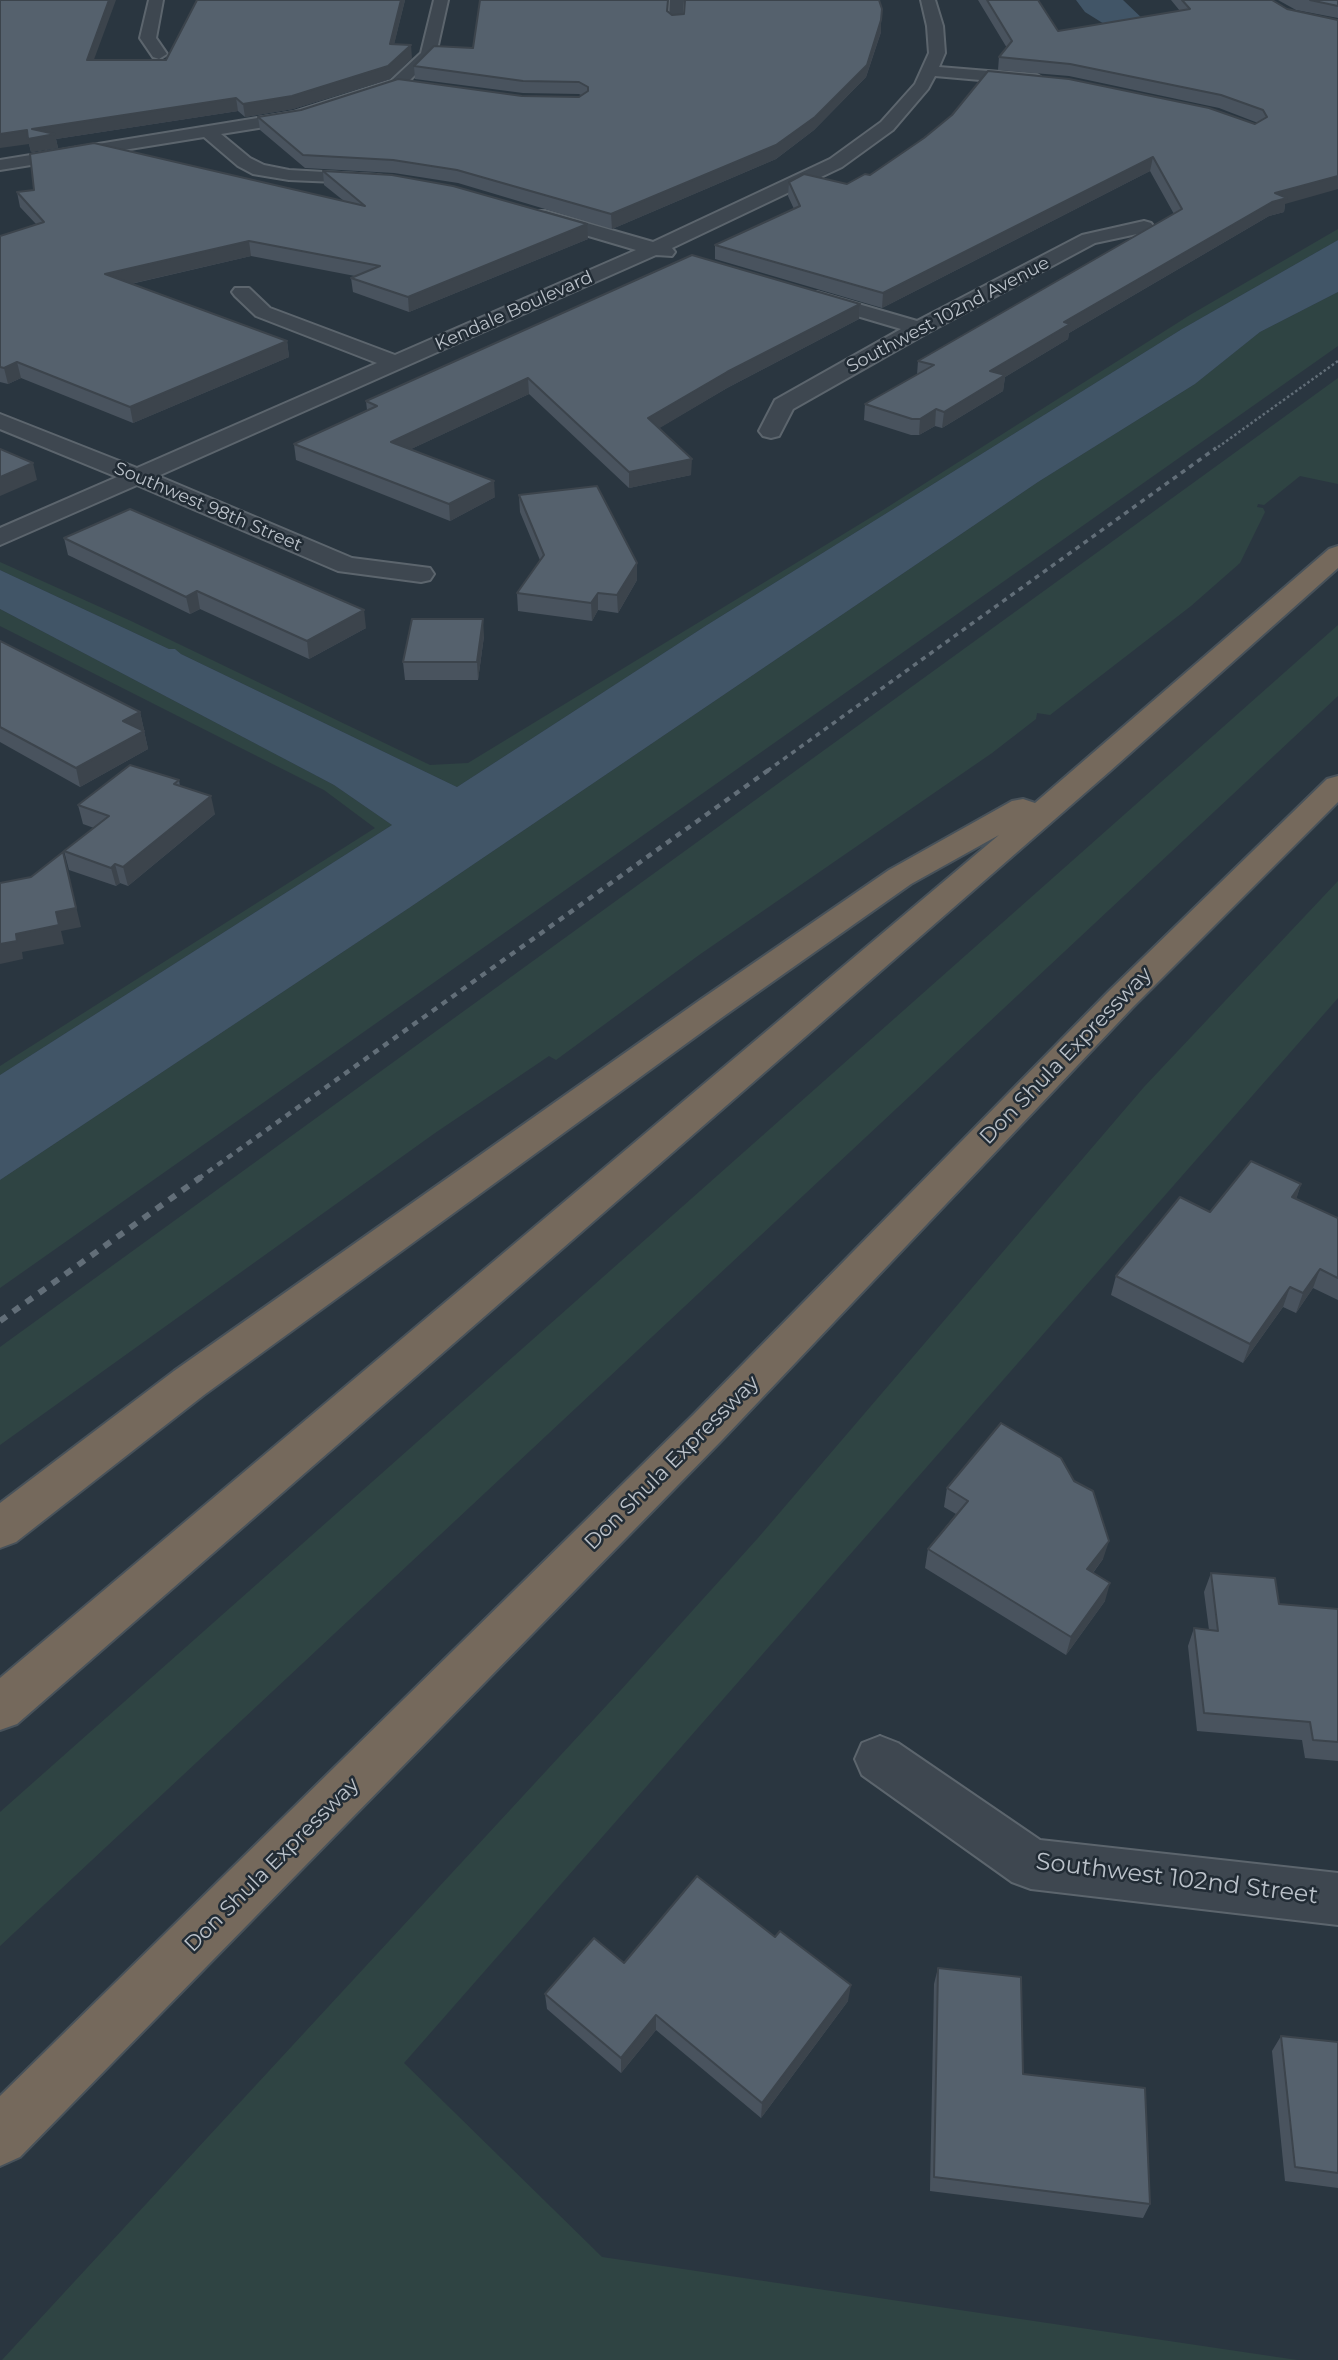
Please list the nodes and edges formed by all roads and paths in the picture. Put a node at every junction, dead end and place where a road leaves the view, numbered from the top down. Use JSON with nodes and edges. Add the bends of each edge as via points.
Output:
{"nodes":[{"id":1,"x":156,"y":0,"type":"edge"},
{"id":2,"x":441,"y":0,"type":"edge"},
{"id":3,"x":677,"y":0,"type":"edge"},
{"id":4,"x":928,"y":0,"type":"edge"},
{"id":5,"x":677,"y":21,"type":"edge"},
{"id":6,"x":159,"y":54,"type":"dead end"},
{"id":7,"x":931,"y":71,"type":"junction"},
{"id":8,"x":1050,"y":81,"type":"edge"},
{"id":9,"x":397,"y":84,"type":"junction"},
{"id":10,"x":419,"y":87,"type":"edge"},
{"id":11,"x":208,"y":132,"type":"junction"},
{"id":12,"x":0,"y":165,"type":"edge"},
{"id":13,"x":394,"y":181,"type":"edge"},
{"id":14,"x":518,"y":209,"type":"edge"},
{"id":15,"x":1143,"y":227,"type":"dead end"},
{"id":16,"x":654,"y":249,"type":"junction"},
{"id":17,"x":679,"y":256,"type":"dead end"},
{"id":18,"x":794,"y":291,"type":"edge"},
{"id":19,"x":242,"y":292,"type":"dead end"},
{"id":20,"x":919,"y":328,"type":"junction"},
{"id":21,"x":397,"y":363,"type":"junction"},
{"id":22,"x":0,"y":421,"type":"edge"},
{"id":23,"x":771,"y":431,"type":"dead end"},
{"id":24,"x":136,"y":477,"type":"junction"},
{"id":25,"x":0,"y":537,"type":"edge"},
{"id":26,"x":1338,"y":554,"type":"edge"},
{"id":27,"x":421,"y":574,"type":"dead end"},
{"id":28,"x":1098,"y":765,"type":"junction"},
{"id":29,"x":1338,"y":785,"type":"edge"},
{"id":30,"x":0,"y":1529,"type":"edge"},
{"id":31,"x":0,"y":1708,"type":"edge"},
{"id":32,"x":880,"y":1759,"type":"dead end"},
{"id":33,"x":1338,"y":1899,"type":"edge"},
{"id":34,"x":0,"y":2137,"type":"edge"}],
"edges":[{"from":1,"to":6,"type":"street","via":[[148,38]]},
{"from":2,"to":9,"type":"street","via":[[428,54]]},
{"from":3,"to":5,"type":"street"},
{"from":4,"to":7,"type":"street","name":"Kendale Boulevard","via":[[937,44]]},
{"from":7,"to":8,"type":"street"},
{"from":7,"to":16,"type":"street","name":"Kendale Boulevard","via":[[908,105],[851,153],[796,184]]},
{"from":9,"to":10,"type":"street"},
{"from":9,"to":11,"type":"street","via":[[296,117]]},
{"from":11,"to":12,"type":"street"},
{"from":11,"to":13,"type":"street","via":[[258,170]]},
{"from":14,"to":16,"type":"street"},
{"from":15,"to":20,"type":"street","name":"Southwest 102nd Avenue","via":[[1089,239]]},
{"from":16,"to":17,"type":"street"},
{"from":16,"to":21,"type":"street","name":"Kendale Boulevard"},
{"from":18,"to":20,"type":"street"},
{"from":19,"to":21,"type":"street","via":[[263,312]]},
{"from":20,"to":23,"type":"street","name":"Southwest 102nd Avenue","via":[[782,405]]},
{"from":21,"to":24,"type":"street","name":"Kendale Boulevard"},
{"from":22,"to":24,"type":"street","name":"Southwest 98th Street"},
{"from":24,"to":25,"type":"street","name":"Kendale Boulevard"},
{"from":24,"to":27,"type":"street","name":"Southwest 98th Street","via":[[347,565]]},
{"from":26,"to":28,"type":"highway"},
{"from":28,"to":30,"type":"highway","via":[[900,877],[189,1383]]},
{"from":28,"to":31,"type":"highway"},
{"from":29,"to":34,"type":"highway","name":"Don Shula Expressway","via":[[1120,1000],[708,1427]]},
{"from":32,"to":33,"type":"street","name":"Southwest 102nd Street","via":[[1031,1864]]}]}
